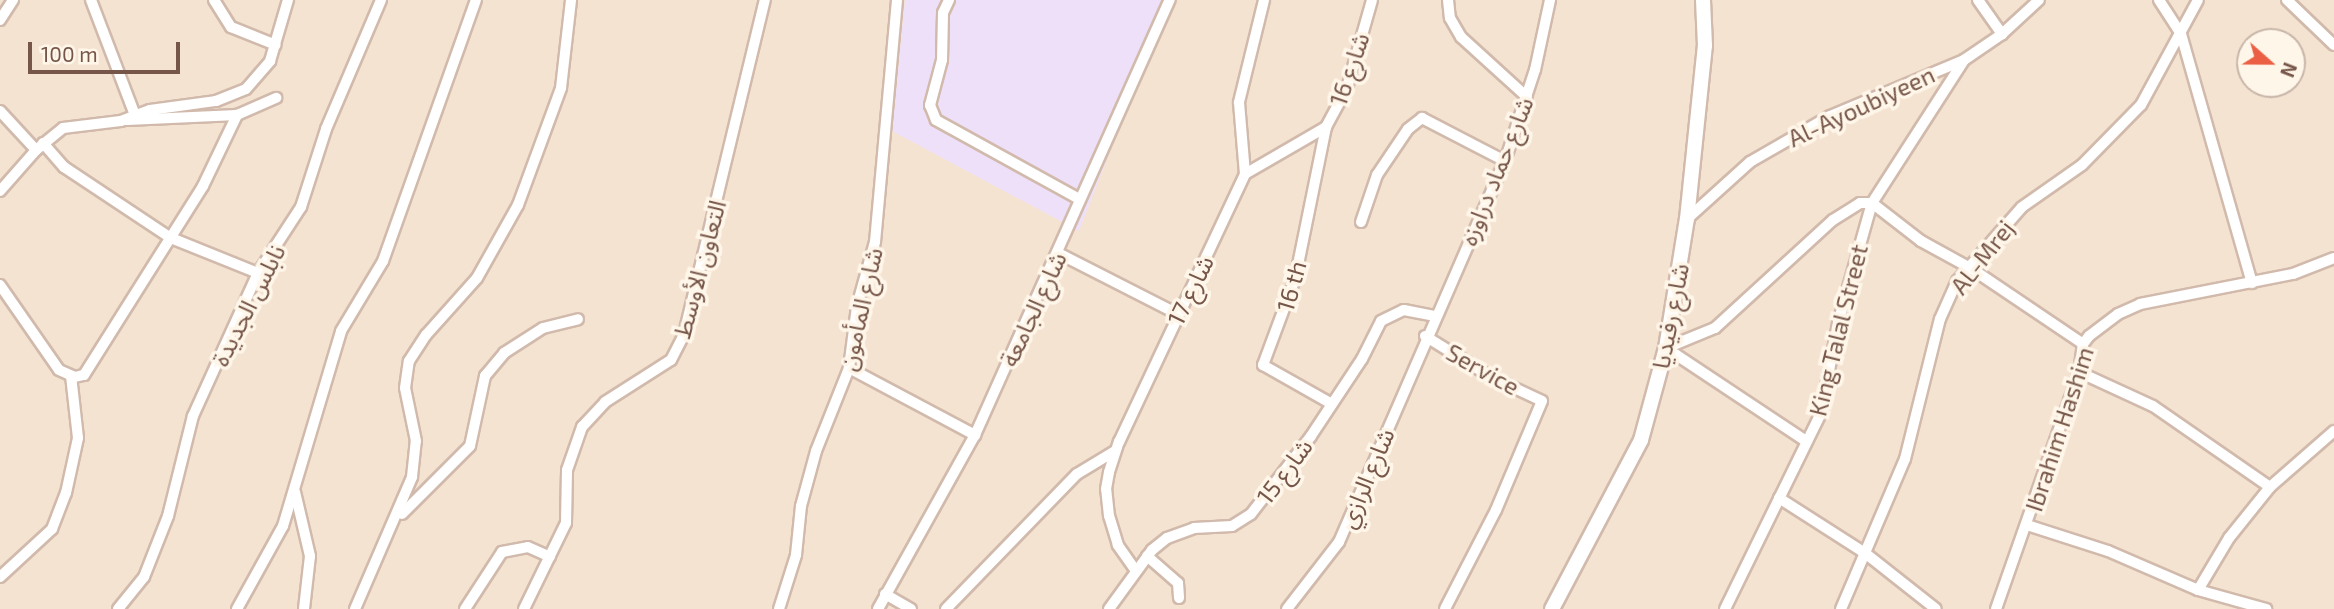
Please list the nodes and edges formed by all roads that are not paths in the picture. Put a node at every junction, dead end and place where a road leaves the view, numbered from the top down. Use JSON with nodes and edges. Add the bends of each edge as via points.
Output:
{"nodes":[{"id":1,"x":13,"y":0,"type":"edge"},
{"id":2,"x":91,"y":0,"type":"edge"},
{"id":3,"x":214,"y":0,"type":"edge"},
{"id":4,"x":288,"y":0,"type":"edge"},
{"id":5,"x":381,"y":0,"type":"edge"},
{"id":6,"x":476,"y":0,"type":"edge"},
{"id":7,"x":571,"y":0,"type":"edge"},
{"id":8,"x":765,"y":0,"type":"edge"},
{"id":9,"x":897,"y":0,"type":"edge"},
{"id":10,"x":949,"y":0,"type":"edge"},
{"id":11,"x":1170,"y":0,"type":"edge"},
{"id":12,"x":1264,"y":0,"type":"edge"},
{"id":13,"x":1372,"y":0,"type":"edge"},
{"id":14,"x":1448,"y":0,"type":"edge"},
{"id":15,"x":1550,"y":0,"type":"edge"},
{"id":16,"x":1703,"y":0,"type":"edge"},
{"id":17,"x":1978,"y":0,"type":"edge"},
{"id":18,"x":2039,"y":0,"type":"edge"},
{"id":19,"x":2159,"y":0,"type":"edge"},
{"id":20,"x":2198,"y":0,"type":"edge"},
{"id":21,"x":2287,"y":0,"type":"edge"},
{"id":22,"x":0,"y":20,"type":"edge"},
{"id":23,"x":2002,"y":34,"type":"junction"},
{"id":24,"x":2181,"y":34,"type":"junction"},
{"id":25,"x":276,"y":45,"type":"junction"},
{"id":26,"x":2334,"y":45,"type":"edge"},
{"id":27,"x":1964,"y":60,"type":"junction"},
{"id":28,"x":1527,"y":97,"type":"junction"},
{"id":29,"x":276,"y":98,"type":"dead end"},
{"id":30,"x":0,"y":111,"type":"edge"},
{"id":31,"x":237,"y":115,"type":"junction"},
{"id":32,"x":131,"y":118,"type":"junction"},
{"id":33,"x":1326,"y":127,"type":"junction"},
{"id":34,"x":39,"y":147,"type":"junction"},
{"id":35,"x":1505,"y":161,"type":"junction"},
{"id":36,"x":1245,"y":174,"type":"junction"},
{"id":37,"x":0,"y":191,"type":"edge"},
{"id":38,"x":1079,"y":199,"type":"junction"},
{"id":39,"x":1872,"y":203,"type":"junction"},
{"id":40,"x":1687,"y":219,"type":"junction"},
{"id":41,"x":1361,"y":222,"type":"dead end"},
{"id":42,"x":172,"y":238,"type":"junction"},
{"id":43,"x":1060,"y":254,"type":"junction"},
{"id":44,"x":2334,"y":258,"type":"edge"},
{"id":45,"x":1972,"y":269,"type":"junction"},
{"id":46,"x":258,"y":273,"type":"junction"},
{"id":47,"x":2252,"y":283,"type":"junction"},
{"id":48,"x":0,"y":285,"type":"edge"},
{"id":49,"x":1178,"y":314,"type":"junction"},
{"id":50,"x":1436,"y":316,"type":"junction"},
{"id":51,"x":578,"y":319,"type":"dead end"},
{"id":52,"x":1426,"y":336,"type":"junction"},
{"id":53,"x":2083,"y":344,"type":"junction"},
{"id":54,"x":1666,"y":348,"type":"junction"},
{"id":55,"x":849,"y":368,"type":"junction"},
{"id":56,"x":2079,"y":372,"type":"junction"},
{"id":57,"x":71,"y":376,"type":"junction"},
{"id":58,"x":1332,"y":404,"type":"junction"},
{"id":59,"x":2334,"y":431,"type":"edge"},
{"id":60,"x":975,"y":435,"type":"junction"},
{"id":61,"x":1806,"y":441,"type":"junction"},
{"id":62,"x":1115,"y":451,"type":"junction"},
{"id":63,"x":2270,"y":487,"type":"junction"},
{"id":64,"x":295,"y":491,"type":"junction"},
{"id":65,"x":1779,"y":498,"type":"junction"},
{"id":66,"x":402,"y":514,"type":"dead end"},
{"id":67,"x":2027,"y":525,"type":"junction"},
{"id":68,"x":1865,"y":553,"type":"junction"},
{"id":69,"x":1147,"y":556,"type":"junction"},
{"id":70,"x":550,"y":557,"type":"junction"},
{"id":71,"x":1136,"y":571,"type":"junction"},
{"id":72,"x":0,"y":577,"type":"edge"},
{"id":73,"x":2198,"y":590,"type":"junction"},
{"id":74,"x":885,"y":594,"type":"junction"},
{"id":75,"x":1179,"y":598,"type":"dead end"},
{"id":76,"x":118,"y":609,"type":"edge"},
{"id":77,"x":237,"y":609,"type":"edge"},
{"id":78,"x":304,"y":609,"type":"edge"},
{"id":79,"x":355,"y":609,"type":"edge"},
{"id":80,"x":465,"y":609,"type":"edge"},
{"id":81,"x":524,"y":609,"type":"edge"},
{"id":82,"x":779,"y":609,"type":"edge"},
{"id":83,"x":878,"y":609,"type":"edge"},
{"id":84,"x":911,"y":609,"type":"edge"},
{"id":85,"x":946,"y":609,"type":"edge"},
{"id":86,"x":1109,"y":609,"type":"edge"},
{"id":87,"x":1287,"y":609,"type":"edge"},
{"id":88,"x":1445,"y":609,"type":"edge"},
{"id":89,"x":1552,"y":609,"type":"edge"},
{"id":90,"x":1725,"y":609,"type":"edge"},
{"id":91,"x":1841,"y":609,"type":"edge"},
{"id":92,"x":1936,"y":609,"type":"edge"},
{"id":93,"x":1996,"y":609,"type":"edge"},
{"id":94,"x":2266,"y":609,"type":"edge"}],
"edges":[{"from":1,"to":22,"type":"street"},
{"from":2,"to":32,"type":"street"},
{"from":3,"to":25,"type":"street","via":[[231,27]]},
{"from":4,"to":25,"type":"street"},
{"from":5,"to":46,"type":"street","name":"نابلس الجديدة","via":[[326,129],[301,207]]},
{"from":6,"to":64,"type":"street","via":[[383,261],[341,331]]},
{"from":7,"to":79,"type":"street","via":[[561,88],[517,205],[477,278],[409,361],[405,383],[415,441],[412,477]]},
{"from":8,"to":70,"type":"street","name":"التعاون الأوسط","via":[[684,334],[671,360],[605,402],[582,427],[568,470],[566,523]]},
{"from":9,"to":55,"type":"street","name":"شارع المأمون","via":[[881,210],[857,306]]},
{"from":10,"to":38,"type":"street","via":[[943,13],[942,60],[930,106],[936,120]]},
{"from":11,"to":38,"type":"street","name":"شارع الجامعة"},
{"from":12,"to":36,"type":"street","via":[[1239,102]]},
{"from":13,"to":33,"type":"street","name":"شارع 16","via":[[1347,88]]},
{"from":14,"to":28,"type":"street","via":[[1450,18],[1461,37]]},
{"from":15,"to":28,"type":"street","name":"شارع حماد دراوزه"},
{"from":16,"to":40,"type":"main road","name":"شارع رفيديا","via":[[1705,46]]},
{"from":17,"to":23,"type":"street"},
{"from":18,"to":23,"type":"street","name":"Al-Ayoubiyeen"},
{"from":19,"to":24,"type":"street"},
{"from":20,"to":24,"type":"street","name":"AL-Mrej"},
{"from":21,"to":26,"type":"street"},
{"from":23,"to":27,"type":"street","name":"Al-Ayoubiyeen"},
{"from":24,"to":45,"type":"street","name":"AL-Mrej","via":[[2141,104],[2112,138],[2022,207]]},
{"from":24,"to":47,"type":"street"},
{"from":25,"to":32,"type":"street","via":[[261,75],[239,92]]},
{"from":27,"to":39,"type":"street","name":"King Talal Street"},
{"from":27,"to":40,"type":"street","name":"Al-Ayoubiyeen","via":[[1818,122],[1751,162]]},
{"from":28,"to":35,"type":"street","name":"شارع حماد دراوزه"},
{"from":29,"to":31,"type":"street"},
{"from":30,"to":34,"type":"street"},
{"from":31,"to":32,"type":"street"},
{"from":31,"to":42,"type":"street"},
{"from":32,"to":34,"type":"street","via":[[77,124]]},
{"from":33,"to":36,"type":"street","name":"شارع 16"},
{"from":33,"to":58,"type":"street","name":"16 th","via":[[1296,279],[1263,365]]},
{"from":34,"to":37,"type":"street"},
{"from":34,"to":42,"type":"street"},
{"from":35,"to":41,"type":"street","via":[[1422,118],[1408,129],[1377,175]]},
{"from":35,"to":50,"type":"street","name":"شارع حماد دراوزه"},
{"from":36,"to":49,"type":"street","name":"شارع 17"},
{"from":38,"to":43,"type":"street","name":"شارع الجامعة"},
{"from":39,"to":45,"type":"street","via":[[1921,240]]},
{"from":39,"to":54,"type":"street","via":[[1860,203],[1833,220],[1715,328]]},
{"from":39,"to":61,"type":"street","name":"King Talal Street","via":[[1838,323],[1821,412]]},
{"from":40,"to":54,"type":"main road","name":"شارع رفيديا"},
{"from":42,"to":46,"type":"street"},
{"from":42,"to":57,"type":"street","via":[[100,355],[84,375]]},
{"from":43,"to":49,"type":"street"},
{"from":43,"to":60,"type":"street","name":"شارع الجامعة"},
{"from":44,"to":47,"type":"street","name":"Ibrahim Hashim"},
{"from":45,"to":53,"type":"street"},
{"from":45,"to":68,"type":"street","name":"AL-Mrej","via":[[1957,281],[1940,319],[1905,459]]},
{"from":46,"to":76,"type":"street","name":"نابلس الجديدة","via":[[193,416],[168,516],[144,577]]},
{"from":47,"to":53,"type":"street","name":"Ibrahim Hashim","via":[[2140,304],[2108,320]]},
{"from":48,"to":57,"type":"street","via":[[55,366]]},
{"from":49,"to":62,"type":"street","name":"شارع 17"},
{"from":50,"to":52,"type":"street","name":"شارع حماد دراوزه"},
{"from":50,"to":58,"type":"street","name":"شارع 15","via":[[1404,310],[1386,316]]},
{"from":51,"to":66,"type":"street","via":[[543,328],[504,353],[485,376],[470,446]]},
{"from":52,"to":87,"type":"street","name":"شارع الرازي","via":[[1339,542]]},
{"from":52,"to":88,"type":"street","name":"Service","via":[[1491,377],[1542,401],[1496,510]]},
{"from":53,"to":56,"type":"street","name":"Ibrahim Hashim"},
{"from":54,"to":61,"type":"street"},
{"from":54,"to":89,"type":"main road","name":"شارع رفيديا","via":[[1641,440]]},
{"from":55,"to":60,"type":"street"},
{"from":55,"to":82,"type":"street","name":"شارع المأمون","via":[[816,451],[801,506],[796,555]]},
{"from":56,"to":63,"type":"street","via":[[2153,406]]},
{"from":56,"to":67,"type":"street","name":"Ibrahim Hashim"},
{"from":57,"to":72,"type":"street","via":[[78,438],[66,494],[52,529]]},
{"from":58,"to":69,"type":"street","name":"شارع 15","via":[[1245,519],[1225,527],[1185,530],[1159,543]]},
{"from":59,"to":63,"type":"street"},
{"from":60,"to":74,"type":"street","name":"شارع الجامعة"},
{"from":61,"to":65,"type":"street","name":"King Talal Street"},
{"from":62,"to":71,"type":"street","name":"شارع 17","via":[[1106,489],[1109,516],[1118,545]]},
{"from":62,"to":85,"type":"street","via":[[1077,474]]},
{"from":63,"to":73,"type":"street","via":[[2229,538]]},
{"from":64,"to":77,"type":"street","via":[[283,526]]},
{"from":64,"to":78,"type":"street","via":[[310,556]]},
{"from":65,"to":68,"type":"street"},
{"from":65,"to":90,"type":"street","name":"King Talal Street"},
{"from":67,"to":73,"type":"street","via":[[2108,551]]},
{"from":67,"to":93,"type":"street","name":"Ibrahim Hashim"},
{"from":68,"to":91,"type":"street","name":"AL-Mrej"},
{"from":68,"to":92,"type":"street"},
{"from":69,"to":71,"type":"street","name":"شارع 15"},
{"from":69,"to":75,"type":"street","via":[[1178,583]]},
{"from":70,"to":80,"type":"street","via":[[528,547],[502,552]]},
{"from":70,"to":81,"type":"street","name":"التعاون الأوسط"},
{"from":71,"to":86,"type":"street","name":"شارع 15"},
{"from":73,"to":94,"type":"street"},
{"from":74,"to":83,"type":"street","name":"شارع الجامعة"},
{"from":74,"to":84,"type":"street"}]}
